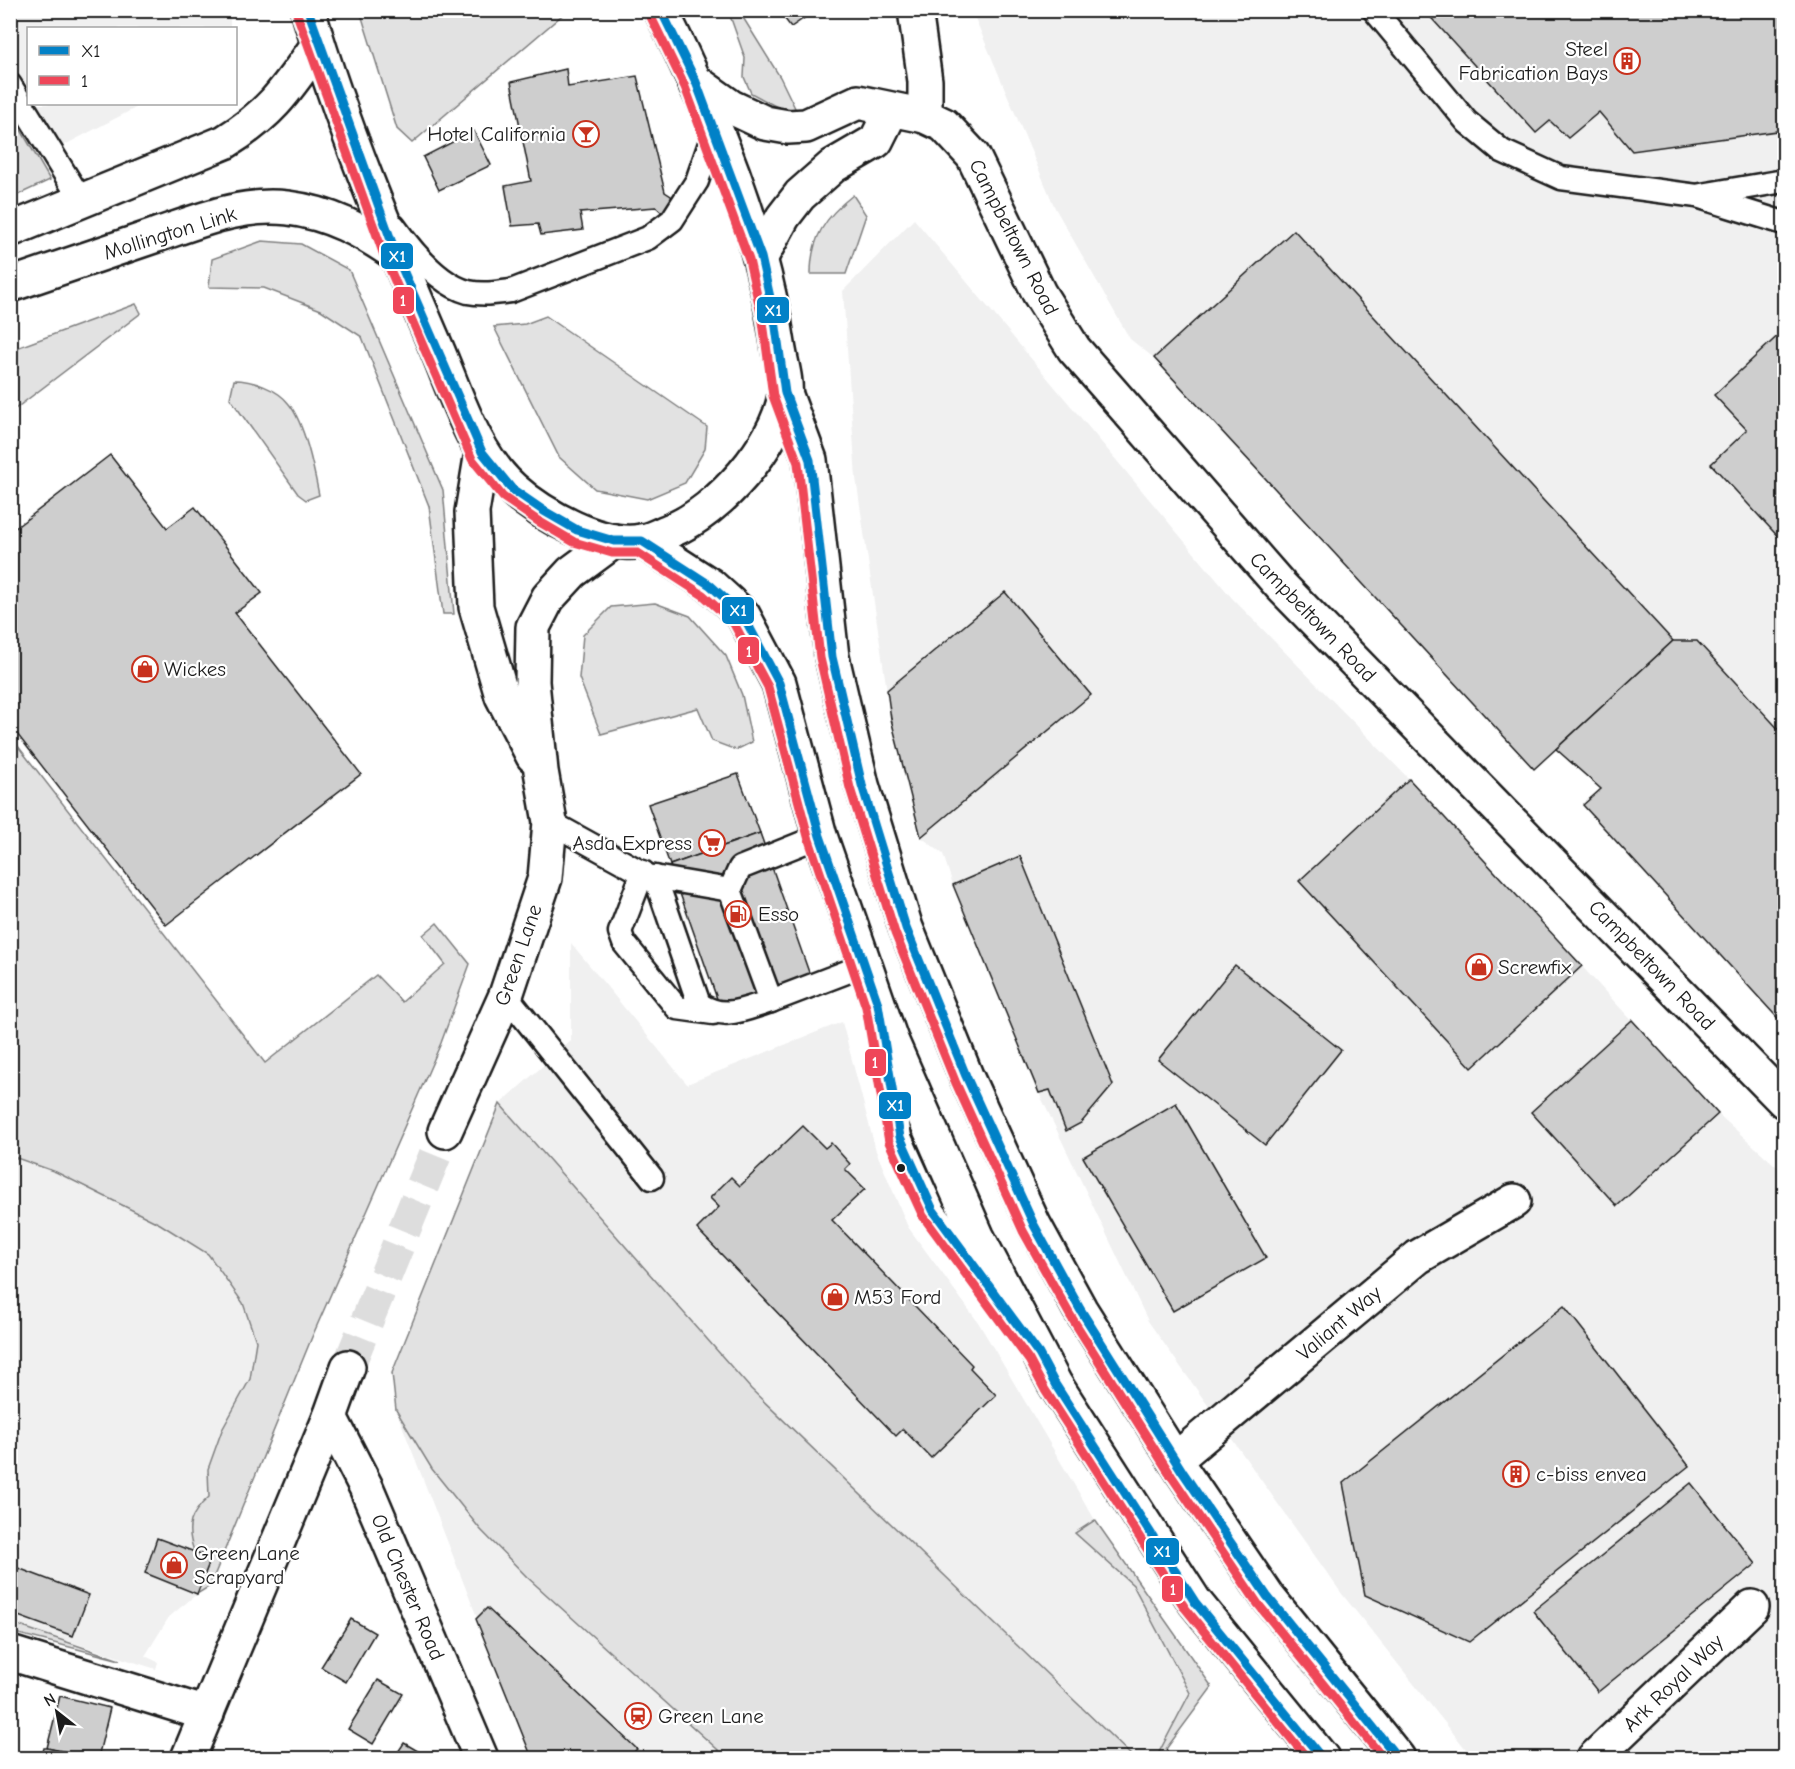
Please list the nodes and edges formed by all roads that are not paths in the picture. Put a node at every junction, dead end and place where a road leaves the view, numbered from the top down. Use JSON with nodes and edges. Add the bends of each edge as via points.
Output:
{"nodes":[{"id":1,"x":308,"y":10,"type":"edge"},
{"id":2,"x":661,"y":10,"type":"edge"},
{"id":3,"x":915,"y":10,"type":"edge"},
{"id":4,"x":1374,"y":10,"type":"edge"},
{"id":5,"x":318,"y":45,"type":"junction"},
{"id":6,"x":696,"y":82,"type":"junction"},
{"id":7,"x":10,"y":85,"type":"edge"},
{"id":8,"x":891,"y":111,"type":"junction"},
{"id":9,"x":925,"y":116,"type":"junction"},
{"id":10,"x":715,"y":129,"type":"junction"},
{"id":11,"x":1785,"y":181,"type":"edge"},
{"id":12,"x":1696,"y":196,"type":"junction"},
{"id":13,"x":375,"y":198,"type":"junction"},
{"id":14,"x":81,"y":200,"type":"junction"},
{"id":15,"x":1785,"y":223,"type":"edge"},
{"id":16,"x":10,"y":230,"type":"edge"},
{"id":17,"x":396,"y":254,"type":"junction"},
{"id":18,"x":761,"y":257,"type":"junction"},
{"id":19,"x":10,"y":285,"type":"edge"},
{"id":20,"x":785,"y":393,"type":"junction"},
{"id":21,"x":482,"y":452,"type":"junction"},
{"id":22,"x":628,"y":541,"type":"junction"},
{"id":23,"x":541,"y":771,"type":"junction"},
{"id":24,"x":550,"y":822,"type":"junction"},
{"id":25,"x":820,"y":836,"type":"junction"},
{"id":26,"x":649,"y":874,"type":"junction"},
{"id":27,"x":730,"y":890,"type":"junction"},
{"id":28,"x":865,"y":965,"type":"junction"},
{"id":29,"x":506,"y":995,"type":"junction"},
{"id":30,"x":771,"y":1001,"type":"junction"},
{"id":31,"x":712,"y":1013,"type":"junction"},
{"id":32,"x":1785,"y":1101,"type":"edge"},
{"id":33,"x":445,"y":1131,"type":"tunnel mouth"},
{"id":34,"x":652,"y":1178,"type":"dead end"},
{"id":35,"x":1514,"y":1200,"type":"dead end"},
{"id":36,"x":348,"y":1367,"type":"tunnel mouth"},
{"id":37,"x":330,"y":1417,"type":"junction"},
{"id":38,"x":1175,"y":1460,"type":"junction"},
{"id":39,"x":1752,"y":1607,"type":"dead end"},
{"id":40,"x":11,"y":1654,"type":"edge"},
{"id":41,"x":207,"y":1714,"type":"junction"},
{"id":42,"x":188,"y":1758,"type":"edge"},
{"id":43,"x":481,"y":1758,"type":"edge"},
{"id":44,"x":1322,"y":1758,"type":"edge"},
{"id":45,"x":1398,"y":1758,"type":"edge"},
{"id":46,"x":1594,"y":1758,"type":"edge"}],
"edges":[{"from":1,"to":5,"type":"main road"},
{"from":2,"to":6,"type":"main road"},
{"from":3,"to":9,"type":"main road","via":[[925,81]]},
{"from":4,"to":12,"type":"lane","via":[[1467,122],[1502,151],[1561,178]]},
{"from":5,"to":13,"type":"main road"},
{"from":5,"to":14,"type":"main road","via":[[272,108],[253,125],[225,142]]},
{"from":6,"to":8,"type":"main road","name":"Campbeltown Road","via":[[731,107],[756,119],[788,127],[806,126],[858,102]]},
{"from":6,"to":10,"type":"main road"},
{"from":7,"to":14,"type":"lane"},
{"from":8,"to":9,"type":"main road","name":"Campbeltown Road"},
{"from":8,"to":18,"type":"main road","via":[[876,141],[833,166],[800,195]]},
{"from":9,"to":32,"type":"main road","name":"Campbeltown Road","via":[[944,125],[973,156],[1039,293],[1074,349],[1226,524],[1288,594]]},
{"from":10,"to":13,"type":"lane","via":[[698,181],[672,220],[648,238],[511,291],[466,291],[446,280],[421,260]]},
{"from":10,"to":18,"type":"main road"},
{"from":11,"to":12,"type":"lane"},
{"from":12,"to":15,"type":"lane"},
{"from":13,"to":17,"type":"main road"},
{"from":14,"to":16,"type":"main road"},
{"from":17,"to":19,"type":"main road","name":"Mollington Link","via":[[361,230],[319,214],[286,207],[253,208],[216,215]]},
{"from":17,"to":21,"type":"main road"},
{"from":18,"to":20,"type":"main road"},
{"from":20,"to":22,"type":"main road","name":"Green Lane","via":[[774,429],[730,488],[709,508],[684,525]]},
{"from":20,"to":38,"type":"main road","via":[[810,460],[832,657],[862,786],[906,928],[966,1076],[1034,1225],[1080,1309]]},
{"from":21,"to":22,"type":"main road","via":[[512,489],[544,512],[577,530]]},
{"from":21,"to":23,"type":"main road","name":"Green Lane","via":[[472,512],[476,607],[502,696]]},
{"from":22,"to":23,"type":"main road","name":"Green Lane","via":[[572,572],[548,598],[533,627],[532,682]]},
{"from":22,"to":25,"type":"main road","via":[[710,585],[743,615],[779,683]]},
{"from":23,"to":24,"type":"main road","name":"Green Lane"},
{"from":24,"to":26,"type":"lane"},
{"from":24,"to":29,"type":"main road","name":"Green Lane","via":[[545,878]]},
{"from":25,"to":27,"type":"lane","via":[[740,868]]},
{"from":25,"to":28,"type":"main road"},
{"from":26,"to":27,"type":"lane"},
{"from":26,"to":31,"type":"lane","via":[[699,1004]]},
{"from":26,"to":31,"type":"lane","via":[[620,932],[624,944],[677,1008]]},
{"from":27,"to":30,"type":"lane"},
{"from":28,"to":30,"type":"lane"},
{"from":28,"to":44,"type":"main road","via":[[891,1040],[977,1236],[1055,1384],[1195,1602]]},
{"from":29,"to":33,"type":"main road","name":"Green Lane"},
{"from":29,"to":34,"type":"lane"},
{"from":30,"to":31,"type":"lane","via":[[732,1013]]},
{"from":35,"to":38,"type":"main road","name":"Valiant Way","via":[[1418,1257]]},
{"from":36,"to":37,"type":"main road"},
{"from":37,"to":41,"type":"main road"},
{"from":37,"to":43,"type":"main road","name":"Old Chester Road","via":[[366,1487]]},
{"from":38,"to":45,"type":"main road","via":[[1267,1596]]},
{"from":39,"to":46,"type":"main road","name":"Ark Royal Way"},
{"from":40,"to":41,"type":"main road"},
{"from":41,"to":42,"type":"main road"}]}
